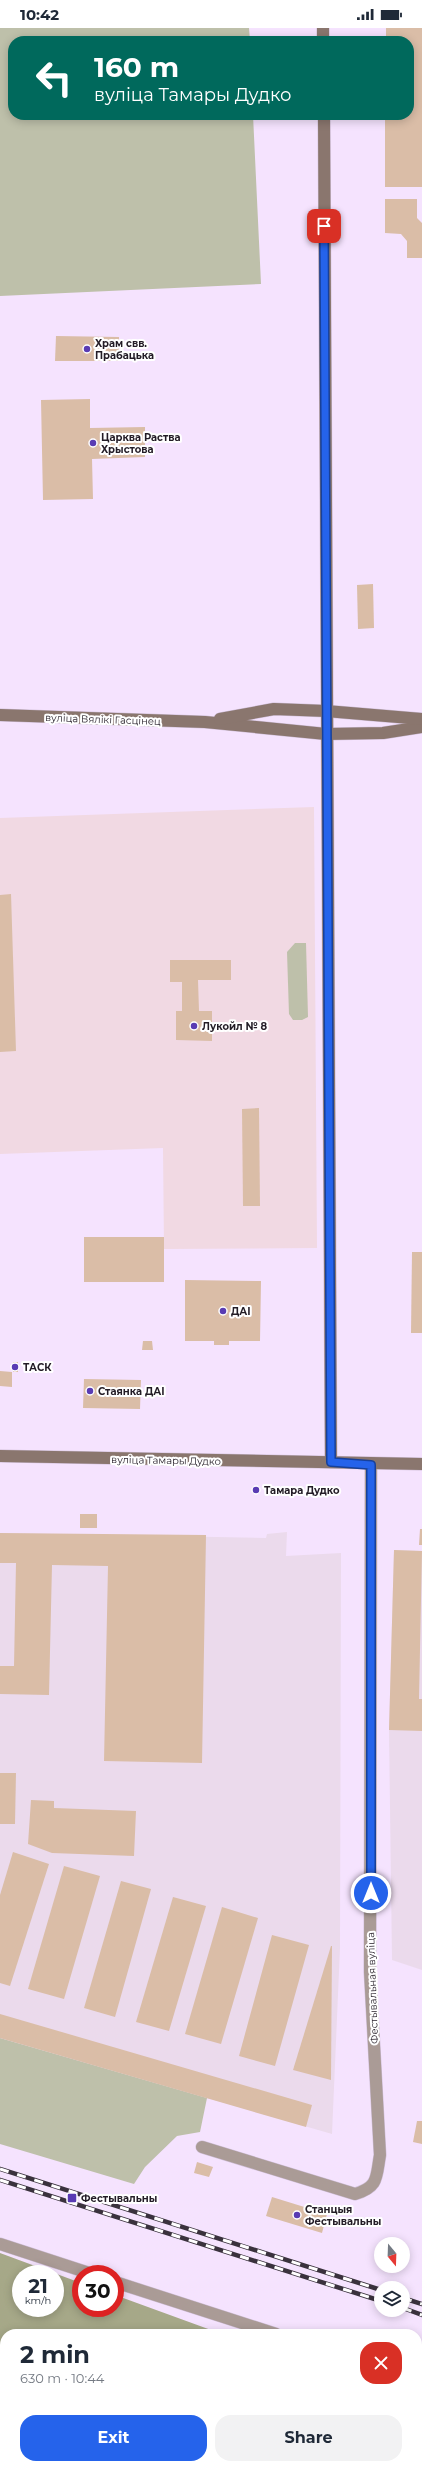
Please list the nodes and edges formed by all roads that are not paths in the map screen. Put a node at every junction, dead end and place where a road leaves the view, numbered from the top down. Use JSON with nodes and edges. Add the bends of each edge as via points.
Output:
{"nodes":[{"id":1,"x":324,"y":120,"type":"edge"},
{"id":2,"x":326,"y":711,"type":"junction"},
{"id":3,"x":0,"y":715,"type":"edge"},
{"id":4,"x":422,"y":720,"type":"edge"},
{"id":5,"x":206,"y":722,"type":"junction"},
{"id":6,"x":422,"y":727,"type":"edge"},
{"id":7,"x":326,"y":734,"type":"junction"},
{"id":8,"x":0,"y":1456,"type":"edge"},
{"id":9,"x":331,"y":1462,"type":"junction"},
{"id":10,"x":422,"y":1464,"type":"edge"},
{"id":11,"x":371,"y":1465,"type":"junction"},
{"id":12,"x":202,"y":2147,"type":"dead end"},
{"id":13,"x":0,"y":2244,"type":"edge"},
{"id":14,"x":72,"y":2267,"type":"edge"},
{"id":15,"x":124,"y":2285,"type":"edge"},
{"id":16,"x":261,"y":2329,"type":"edge"}],
"edges":[{"from":1,"to":2,"type":"street"},
{"from":2,"to":4,"type":"street","name":"вуліца Вялікі Гасцінец"},
{"from":2,"to":5,"type":"street","name":"вуліца Вялікі Гасцінец","via":[[274,709]]},
{"from":2,"to":7,"type":"street"},
{"from":3,"to":5,"type":"street","name":"вуліца Вялікі Гасцінец"},
{"from":5,"to":7,"type":"street","name":"вуліца Вялікі Гасцінец"},
{"from":6,"to":7,"type":"street","name":"вуліца Вялікі Гасцінец","via":[[383,733]]},
{"from":7,"to":9,"type":"street"},
{"from":8,"to":9,"type":"street","name":"вуліца Тамары Дудко"},
{"from":9,"to":11,"type":"street","name":"вуліца Тамары Дудко"},
{"from":10,"to":11,"type":"street","name":"вуліца Тамары Дудко"},
{"from":11,"to":12,"type":"street","name":"Фестывальная вуліца","via":[[370,1972],[380,2155],[375,2184],[368,2190],[355,2194]]},
{"from":13,"to":14,"type":"street"},
{"from":15,"to":16,"type":"street"}]}
